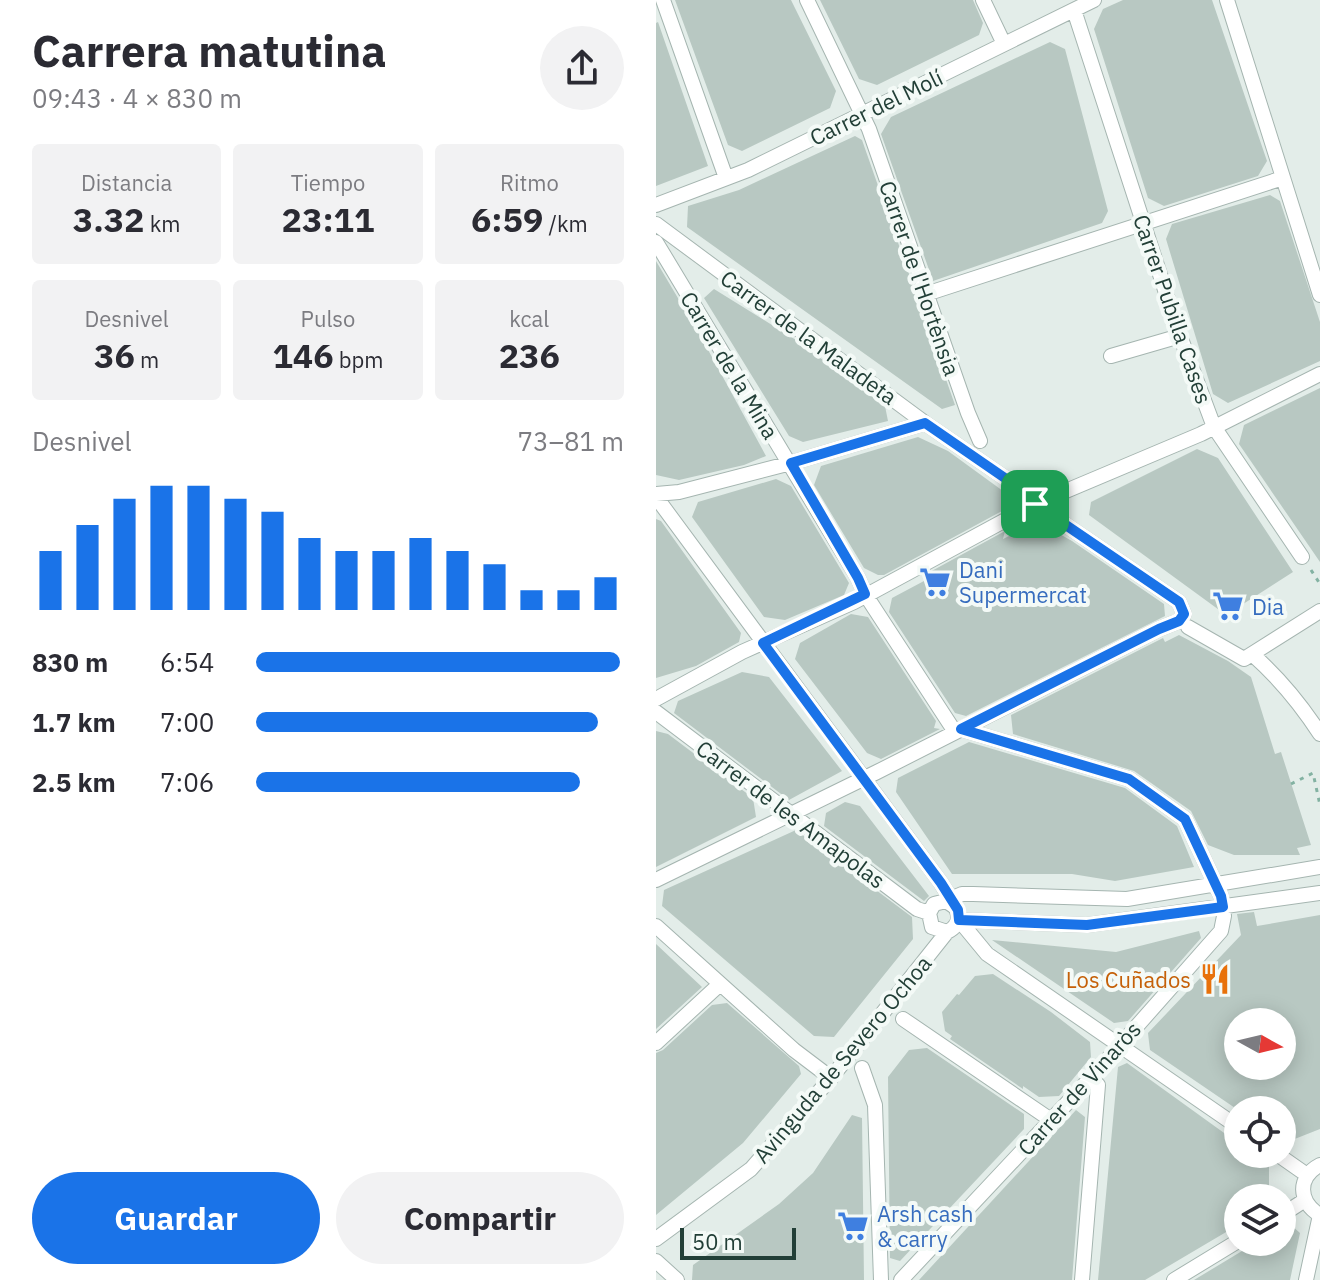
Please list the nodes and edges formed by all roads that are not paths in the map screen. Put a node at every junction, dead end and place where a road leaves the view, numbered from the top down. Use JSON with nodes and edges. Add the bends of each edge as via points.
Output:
{"nodes":[{"id":1,"x":663,"y":0,"type":"edge"},
{"id":2,"x":807,"y":0,"type":"edge"},
{"id":3,"x":983,"y":0,"type":"edge"},
{"id":4,"x":1094,"y":0,"type":"edge"},
{"id":5,"x":1227,"y":0,"type":"edge"},
{"id":6,"x":1074,"y":10,"type":"junction"},
{"id":7,"x":1004,"y":44,"type":"junction"},
{"id":8,"x":862,"y":113,"type":"junction"},
{"id":9,"x":726,"y":178,"type":"junction"},
{"id":10,"x":1283,"y":178,"type":"junction"},
{"id":11,"x":656,"y":205,"type":"edge"},
{"id":12,"x":1144,"y":223,"type":"junction"},
{"id":13,"x":656,"y":224,"type":"edge"},
{"id":14,"x":656,"y":242,"type":"edge"},
{"id":15,"x":926,"y":294,"type":"junction"},
{"id":16,"x":1320,"y":295,"type":"edge"},
{"id":17,"x":1180,"y":336,"type":"junction"},
{"id":18,"x":1111,"y":356,"type":"dead end"},
{"id":19,"x":1320,"y":374,"type":"edge"},
{"id":20,"x":925,"y":423,"type":"junction"},
{"id":21,"x":1214,"y":427,"type":"junction"},
{"id":22,"x":980,"y":441,"type":"dead end"},
{"id":23,"x":791,"y":463,"type":"junction"},
{"id":24,"x":656,"y":496,"type":"edge"},
{"id":25,"x":1035,"y":504,"type":"junction"},
{"id":26,"x":1302,"y":557,"type":"road end"},
{"id":27,"x":865,"y":594,"type":"junction"},
{"id":28,"x":1320,"y":611,"type":"edge"},
{"id":29,"x":1183,"y":624,"type":"junction"},
{"id":30,"x":763,"y":643,"type":"junction"},
{"id":31,"x":1248,"y":656,"type":"junction"},
{"id":32,"x":656,"y":699,"type":"edge"},
{"id":33,"x":656,"y":712,"type":"edge"},
{"id":34,"x":958,"y":730,"type":"junction"},
{"id":35,"x":1320,"y":734,"type":"edge"},
{"id":36,"x":863,"y":779,"type":"junction"},
{"id":37,"x":791,"y":814,"type":"junction"},
{"id":38,"x":1320,"y":867,"type":"edge"},
{"id":39,"x":656,"y":880,"type":"edge"},
{"id":40,"x":1216,"y":883,"type":"junction"},
{"id":41,"x":1320,"y":893,"type":"edge"},
{"id":42,"x":953,"y":907,"type":"junction"},
{"id":43,"x":1223,"y":907,"type":"junction"},
{"id":44,"x":929,"y":913,"type":"junction"},
{"id":45,"x":656,"y":926,"type":"edge"},
{"id":46,"x":947,"y":932,"type":"junction"},
{"id":47,"x":720,"y":984,"type":"junction"},
{"id":48,"x":903,"y":1019,"type":"dead end"},
{"id":49,"x":656,"y":1043,"type":"edge"},
{"id":50,"x":1120,"y":1046,"type":"junction"},
{"id":51,"x":862,"y":1068,"type":"dead end"},
{"id":52,"x":831,"y":1078,"type":"junction"},
{"id":53,"x":1098,"y":1085,"type":"dead end"},
{"id":54,"x":1224,"y":1117,"type":"edge"},
{"id":55,"x":1051,"y":1120,"type":"junction"},
{"id":56,"x":1320,"y":1165,"type":"edge"},
{"id":57,"x":1296,"y":1167,"type":"edge"},
{"id":58,"x":1307,"y":1175,"type":"junction"},
{"id":59,"x":1305,"y":1200,"type":"junction"},
{"id":60,"x":1296,"y":1206,"type":"edge"},
{"id":61,"x":1320,"y":1215,"type":"edge"},
{"id":62,"x":656,"y":1239,"type":"edge"},
{"id":63,"x":1224,"y":1250,"type":"edge"},
{"id":64,"x":658,"y":1271,"type":"edge"},
{"id":65,"x":677,"y":1280,"type":"edge"},
{"id":66,"x":881,"y":1280,"type":"edge"},
{"id":67,"x":901,"y":1280,"type":"edge"},
{"id":68,"x":1082,"y":1280,"type":"edge"},
{"id":69,"x":1174,"y":1280,"type":"edge"},
{"id":70,"x":1306,"y":1280,"type":"edge"}],
"edges":[{"from":1,"to":9,"type":"street"},
{"from":2,"to":8,"type":"street","name":"Carrer de l'Hortènsia"},
{"from":3,"to":7,"type":"street"},
{"from":4,"to":6,"type":"street","name":"Carrer del Molí"},
{"from":5,"to":10,"type":"street"},
{"from":6,"to":7,"type":"street","name":"Carrer del Molí"},
{"from":6,"to":12,"type":"street","name":"Carrer Pubilla Cases"},
{"from":7,"to":8,"type":"street","name":"Carrer del Molí"},
{"from":8,"to":9,"type":"street","name":"Carrer del Molí"},
{"from":8,"to":15,"type":"street","name":"Carrer de l'Hortènsia"},
{"from":9,"to":11,"type":"street","name":"Carrer del Molí"},
{"from":10,"to":12,"type":"street"},
{"from":10,"to":16,"type":"street"},
{"from":12,"to":15,"type":"street"},
{"from":12,"to":17,"type":"street","name":"Carrer Pubilla Cases"},
{"from":13,"to":20,"type":"street","name":"Carrer de la Maladeta"},
{"from":14,"to":23,"type":"street","name":"Carrer de la Mina"},
{"from":15,"to":22,"type":"street","name":"Carrer de l'Hortènsia"},
{"from":17,"to":18,"type":"street"},
{"from":17,"to":21,"type":"street","name":"Carrer Pubilla Cases"},
{"from":19,"to":21,"type":"street"},
{"from":20,"to":23,"type":"street"},
{"from":20,"to":25,"type":"street","name":"Carrer de la Maladeta"},
{"from":21,"to":25,"type":"street"},
{"from":21,"to":26,"type":"street","name":"Carrer Pubilla Cases"},
{"from":23,"to":24,"type":"street"},
{"from":23,"to":27,"type":"street","name":"Carrer de la Mina"},
{"from":24,"to":30,"type":"street"},
{"from":25,"to":27,"type":"street"},
{"from":25,"to":29,"type":"street","name":"Carrer de la Maladeta","via":[[1179,602]]},
{"from":27,"to":30,"type":"street"},
{"from":27,"to":34,"type":"street","name":"Carrer de la Mina"},
{"from":28,"to":31,"type":"street"},
{"from":29,"to":31,"type":"street"},
{"from":29,"to":34,"type":"street","via":[[1159,629]]},
{"from":30,"to":32,"type":"street"},
{"from":30,"to":36,"type":"street"},
{"from":31,"to":35,"type":"street","via":[[1289,689]]},
{"from":33,"to":37,"type":"street","name":"Carrer de les Amapolas"},
{"from":34,"to":36,"type":"street"},
{"from":34,"to":40,"type":"street","via":[[1129,779],[1185,819]]},
{"from":36,"to":37,"type":"street"},
{"from":36,"to":42,"type":"street"},
{"from":37,"to":39,"type":"street"},
{"from":37,"to":44,"type":"street","name":"Carrer de les Amapolas"},
{"from":38,"to":40,"type":"street"},
{"from":40,"to":42,"type":"street","via":[[1127,899],[973,894]]},
{"from":40,"to":43,"type":"street"},
{"from":41,"to":43,"type":"street"},
{"from":42,"to":43,"type":"street","via":[[1087,925]]},
{"from":42,"to":44,"type":"street","via":[[934,904]]},
{"from":42,"to":46,"type":"street","via":[[953,929]]},
{"from":42,"to":50,"type":"street","via":[[987,954]]},
{"from":43,"to":50,"type":"street","name":"Carrer de Vinaròs","via":[[1221,931]]},
{"from":44,"to":46,"type":"street","via":[[932,927]]},
{"from":45,"to":47,"type":"street"},
{"from":46,"to":52,"type":"street","name":"Avinguda de Severo Ochoa"},
{"from":47,"to":49,"type":"street"},
{"from":47,"to":52,"type":"street"},
{"from":48,"to":55,"type":"street"},
{"from":50,"to":54,"type":"street"},
{"from":50,"to":55,"type":"street","name":"Carrer de Vinaròs"},
{"from":51,"to":66,"type":"street","via":[[875,1105]]},
{"from":52,"to":62,"type":"street","name":"Avinguda de Severo Ochoa","via":[[751,1169]]},
{"from":53,"to":68,"type":"street"},
{"from":55,"to":67,"type":"street","name":"Carrer de Vinaròs"},
{"from":56,"to":58,"type":"street"},
{"from":57,"to":58,"type":"street"},
{"from":58,"to":59,"type":"street"},
{"from":59,"to":60,"type":"street"},
{"from":59,"to":61,"type":"street"},
{"from":61,"to":70,"type":"street"},
{"from":63,"to":69,"type":"street"},
{"from":64,"to":65,"type":"street"}]}
